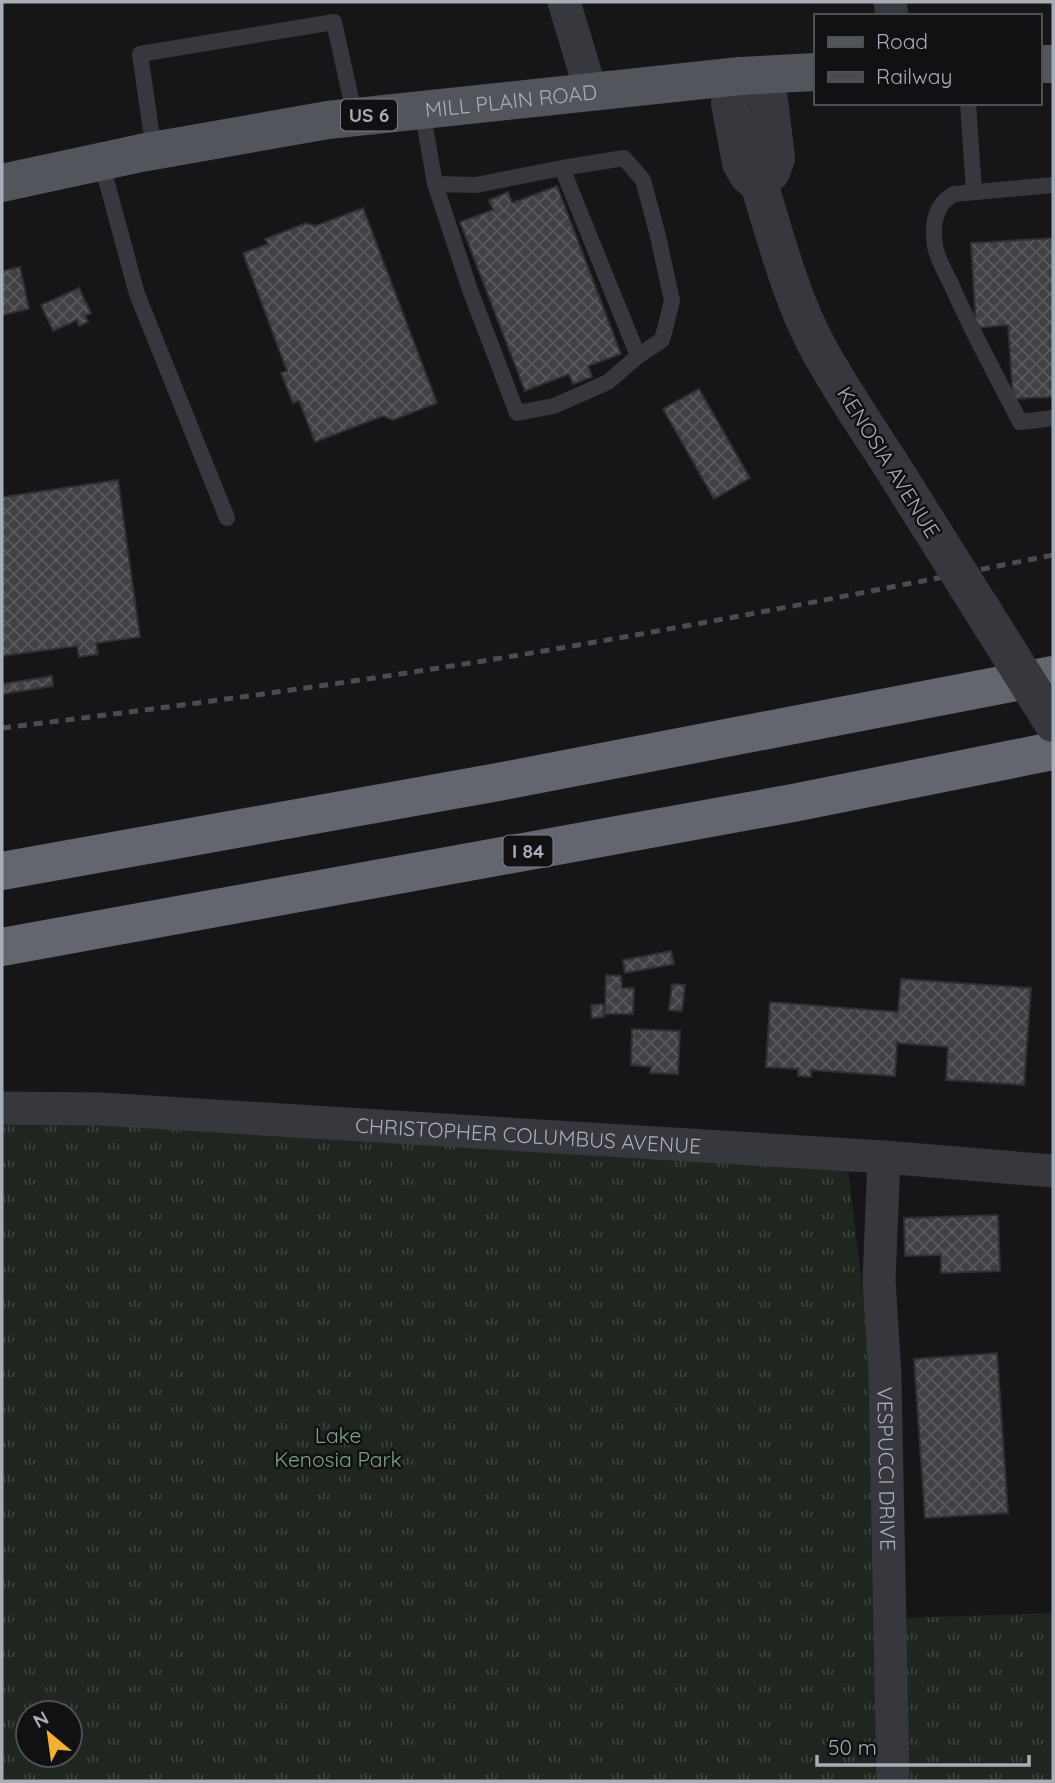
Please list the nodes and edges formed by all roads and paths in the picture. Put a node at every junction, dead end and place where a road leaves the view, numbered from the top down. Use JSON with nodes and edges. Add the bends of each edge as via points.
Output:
{"nodes":[{"id":1,"x":564,"y":2,"type":"edge"},
{"id":2,"x":814,"y":72,"type":"edge"},
{"id":3,"x":740,"y":76,"type":"junction"},
{"id":4,"x":591,"y":92,"type":"junction"},
{"id":5,"x":968,"y":105,"type":"edge"},
{"id":6,"x":422,"y":109,"type":"junction"},
{"id":7,"x":355,"y":117,"type":"junction"},
{"id":8,"x":154,"y":151,"type":"junction"},
{"id":9,"x":101,"y":161,"type":"junction"},
{"id":10,"x":562,"y":168,"type":"junction"},
{"id":11,"x":2,"y":183,"type":"edge"},
{"id":12,"x":435,"y":184,"type":"junction"},
{"id":13,"x":1053,"y":184,"type":"edge"},
{"id":14,"x":974,"y":192,"type":"junction"},
{"id":15,"x":638,"y":356,"type":"junction"},
{"id":16,"x":1053,"y":418,"type":"edge"},
{"id":17,"x":227,"y":518,"type":"dead end"},
{"id":18,"x":1053,"y":675,"type":"edge"},
{"id":19,"x":1053,"y":723,"type":"edge"},
{"id":20,"x":1053,"y":751,"type":"edge"},
{"id":21,"x":2,"y":872,"type":"edge"},
{"id":22,"x":2,"y":947,"type":"edge"},
{"id":23,"x":2,"y":1108,"type":"edge"},
{"id":24,"x":884,"y":1157,"type":"junction"},
{"id":25,"x":1053,"y":1171,"type":"edge"},
{"id":26,"x":893,"y":1781,"type":"edge"}],
"edges":[{"from":1,"to":4,"type":"street"},
{"from":2,"to":3,"type":"main road","name":"MILL PLAIN ROAD","number":"US 6"},
{"from":3,"to":4,"type":"main road","name":"MILL PLAIN ROAD","number":"US 6"},
{"from":3,"to":19,"type":"street","name":"KENOSIA AVENUE","bridge":true,"via":[[730,103],[741,163],[759,184],[817,346]]},
{"from":4,"to":6,"type":"main road","name":"MILL PLAIN ROAD","number":"US 6"},
{"from":5,"to":14,"type":"lane"},
{"from":6,"to":7,"type":"main road","name":"MILL PLAIN ROAD","number":"US 6"},
{"from":6,"to":12,"type":"lane"},
{"from":7,"to":8,"type":"main road","name":"MILL PLAIN ROAD","number":"US 6"},
{"from":7,"to":8,"type":"lane","via":[[334,22],[239,36],[140,54]]},
{"from":8,"to":9,"type":"main road","name":"MILL PLAIN ROAD","number":"US 6"},
{"from":9,"to":11,"type":"main road","name":"MILL PLAIN ROAD","number":"US 6"},
{"from":9,"to":17,"type":"lane","via":[[137,294]]},
{"from":10,"to":12,"type":"lane","via":[[476,185]]},
{"from":10,"to":15,"type":"lane"},
{"from":10,"to":15,"type":"lane","via":[[624,158],[643,180],[671,301],[662,340]]},
{"from":12,"to":15,"type":"lane","via":[[517,413],[554,407],[608,382]]},
{"from":13,"to":14,"type":"lane"},
{"from":14,"to":16,"type":"lane","via":[[954,194],[941,204],[934,230],[936,249],[1020,422]]},
{"from":18,"to":21,"type":"highway"},
{"from":20,"to":22,"type":"highway","number":"I 84"},
{"from":23,"to":24,"type":"street","name":"CHRISTOPHER COLUMBUS AVENUE","via":[[101,1109]]},
{"from":24,"to":25,"type":"street","name":"CHRISTOPHER COLUMBUS AVENUE"},
{"from":24,"to":26,"type":"street","name":"VESPUCCI DRIVE","via":[[879,1281]]}]}
